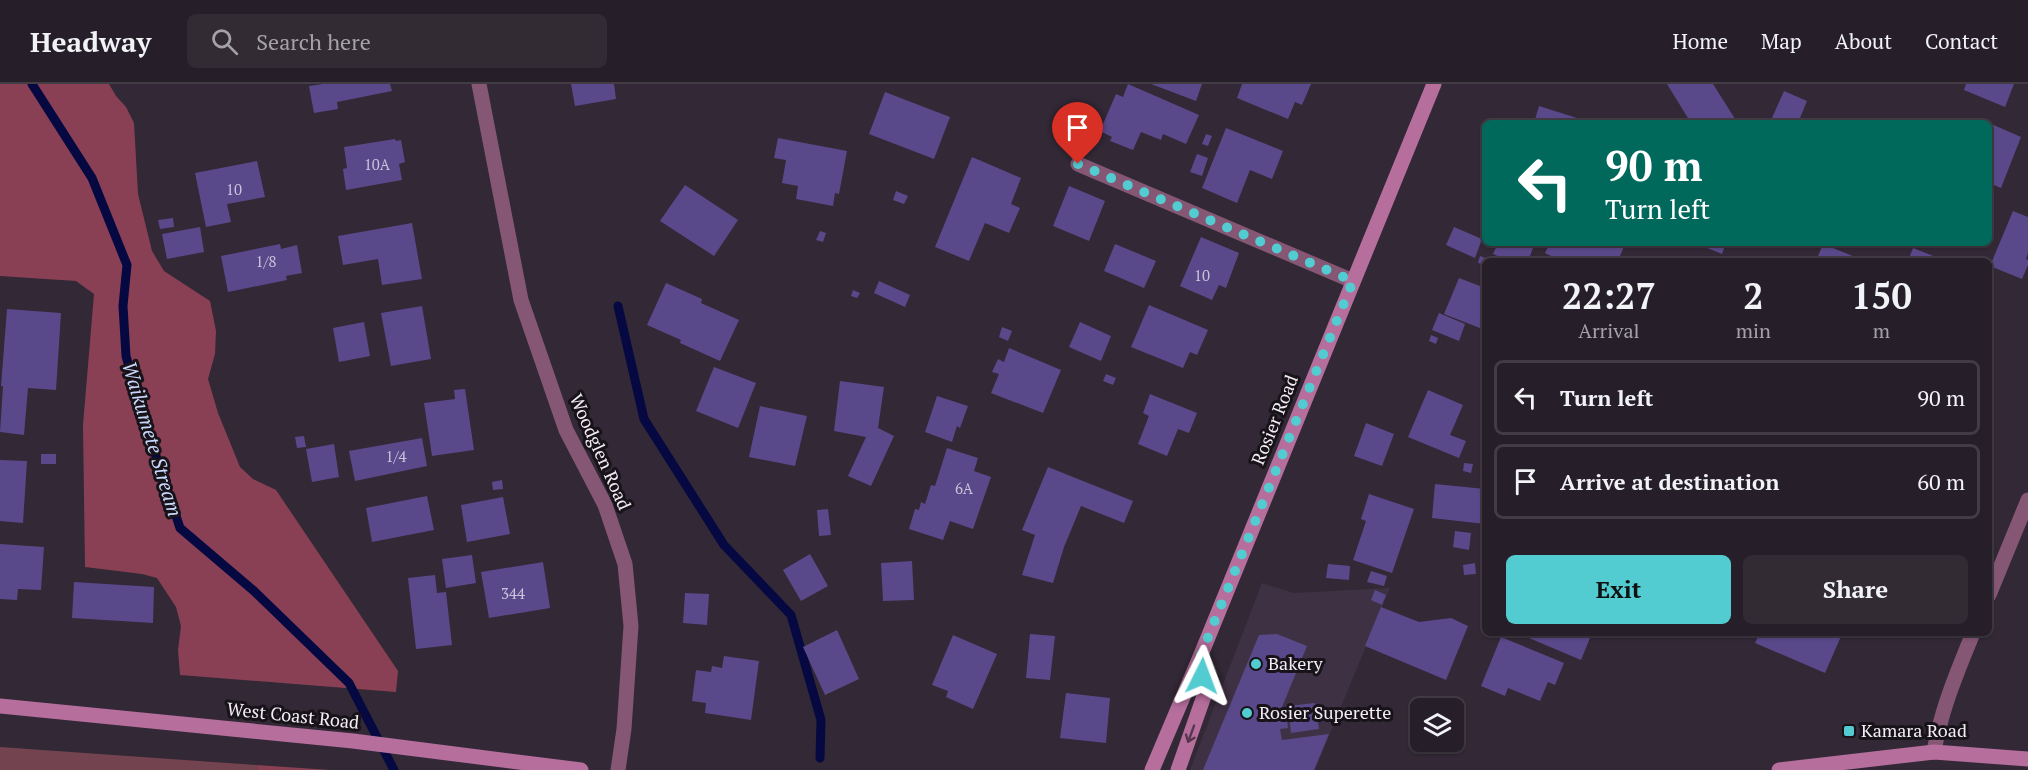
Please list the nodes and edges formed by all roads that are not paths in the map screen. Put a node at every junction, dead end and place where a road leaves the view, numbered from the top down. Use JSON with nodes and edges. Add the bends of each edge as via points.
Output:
{"nodes":[{"id":1,"x":479,"y":84,"type":"edge"},
{"id":2,"x":1434,"y":84,"type":"edge"},
{"id":3,"x":1078,"y":164,"type":"dead end"},
{"id":4,"x":1353,"y":281,"type":"junction"},
{"id":5,"x":2028,"y":500,"type":"edge"},
{"id":6,"x":1992,"y":588,"type":"edge"},
{"id":7,"x":1972,"y":636,"type":"edge"},
{"id":8,"x":1200,"y":657,"type":"junction"},
{"id":9,"x":0,"y":706,"type":"edge"},
{"id":10,"x":1934,"y":752,"type":"junction"},
{"id":11,"x":2028,"y":759,"type":"edge"},
{"id":12,"x":581,"y":770,"type":"edge"},
{"id":13,"x":618,"y":770,"type":"edge"},
{"id":14,"x":1152,"y":770,"type":"edge"},
{"id":15,"x":1178,"y":770,"type":"edge"},
{"id":16,"x":1779,"y":770,"type":"edge"}],
"edges":[{"from":1,"to":13,"type":"street","name":"Woodglen Road","via":[[521,300],[566,430],[605,505],[625,564],[631,626]]},
{"from":2,"to":4,"type":"main road","name":"Rosier Road"},
{"from":3,"to":4,"type":"street"},
{"from":4,"to":8,"type":"main road","name":"Rosier Road"},
{"from":5,"to":6,"type":"street"},
{"from":7,"to":10,"type":"street","via":[[1946,699]]},
{"from":8,"to":14,"type":"main road","name":"Rosier Road"},
{"from":8,"to":15,"type":"main road","one_way":true,"via":[[1204,696]]},
{"from":9,"to":12,"type":"main road","name":"West Coast Road","via":[[353,741]]},
{"from":10,"to":11,"type":"main road"},
{"from":10,"to":16,"type":"main road"}]}
